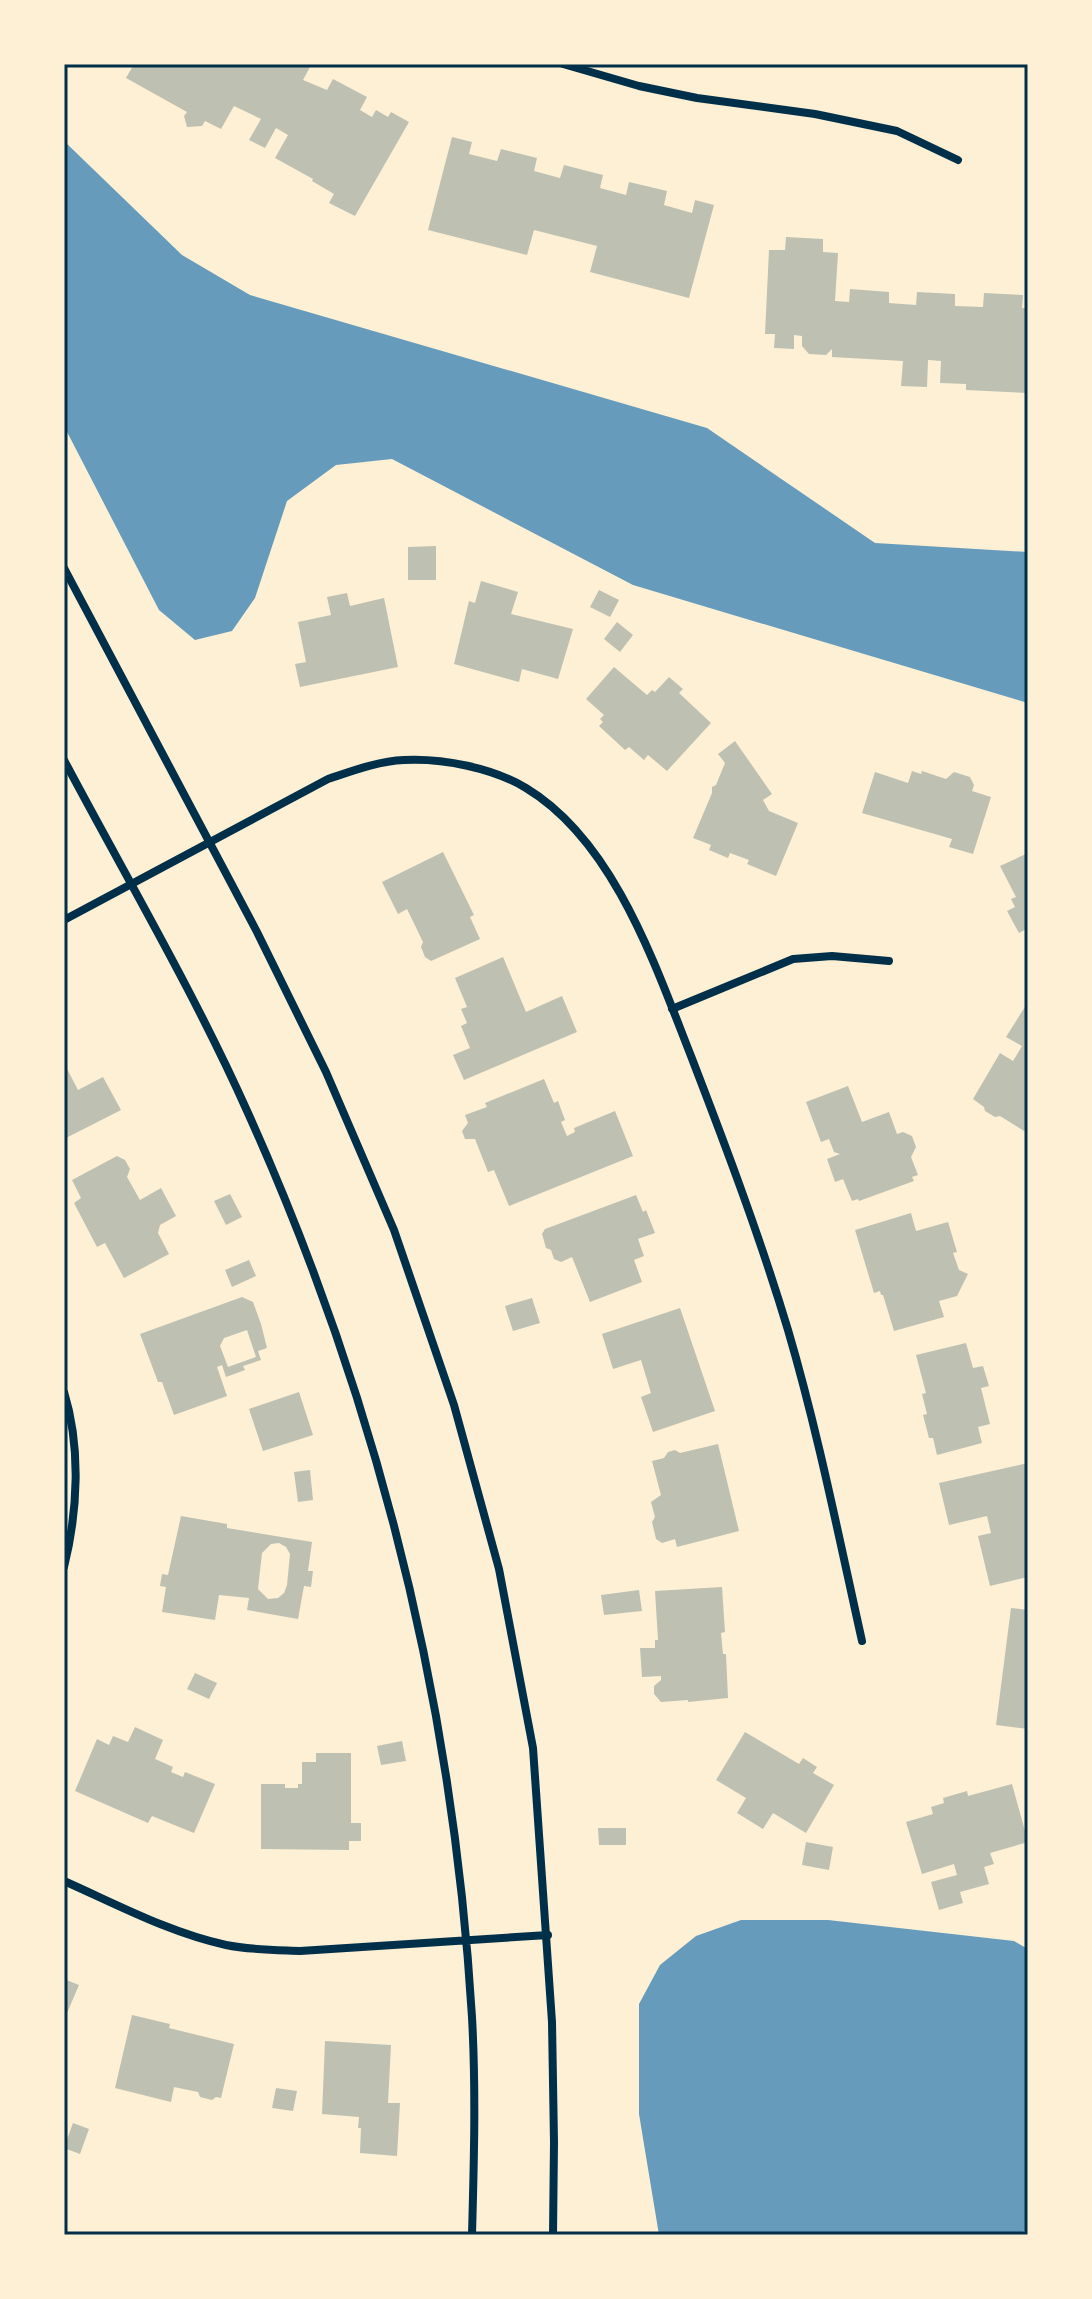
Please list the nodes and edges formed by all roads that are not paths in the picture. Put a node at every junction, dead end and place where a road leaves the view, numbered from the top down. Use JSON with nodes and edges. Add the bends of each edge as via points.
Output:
{"nodes":[{"id":1,"x":563,"y":64,"type":"edge"},
{"id":2,"x":958,"y":160,"type":"dead end"},
{"id":3,"x":64,"y":568,"type":"edge"},
{"id":4,"x":64,"y":760,"type":"edge"},
{"id":5,"x":210,"y":842,"type":"junction"},
{"id":6,"x":130,"y":884,"type":"junction"},
{"id":7,"x":64,"y":920,"type":"edge"},
{"id":8,"x":889,"y":961,"type":"dead end"},
{"id":9,"x":672,"y":1009,"type":"junction"},
{"id":10,"x":64,"y":1392,"type":"edge"},
{"id":11,"x":64,"y":1567,"type":"edge"},
{"id":12,"x":862,"y":1641,"type":"dead end"},
{"id":13,"x":64,"y":1881,"type":"edge"},
{"id":14,"x":548,"y":1935,"type":"junction"},
{"id":15,"x":466,"y":1940,"type":"junction"},
{"id":16,"x":472,"y":2235,"type":"edge"},
{"id":17,"x":553,"y":2235,"type":"edge"}],
"edges":[{"from":1,"to":2,"type":"street","via":[[653,89],[897,131]]},
{"from":3,"to":5,"type":"street"},
{"from":4,"to":6,"type":"street"},
{"from":5,"to":6,"type":"street"},
{"from":5,"to":9,"type":"street","via":[[328,779],[368,766],[404,760],[485,771],[546,802],[596,852]]},
{"from":5,"to":14,"type":"street","via":[[362,1151],[454,1405],[499,1569],[533,1748]]},
{"from":6,"to":7,"type":"street"},
{"from":6,"to":15,"type":"street","via":[[252,1122],[313,1266],[368,1432],[418,1618],[451,1809]]},
{"from":8,"to":9,"type":"street","via":[[793,959]]},
{"from":9,"to":12,"type":"street","via":[[737,1174],[788,1331]]},
{"from":10,"to":11,"type":"street","via":[[75,1453],[71,1540]]},
{"from":13,"to":15,"type":"street","via":[[225,1945],[300,1951]]},
{"from":14,"to":15,"type":"street"},
{"from":14,"to":17,"type":"street"},
{"from":15,"to":16,"type":"street","via":[[475,2117]]}]}
